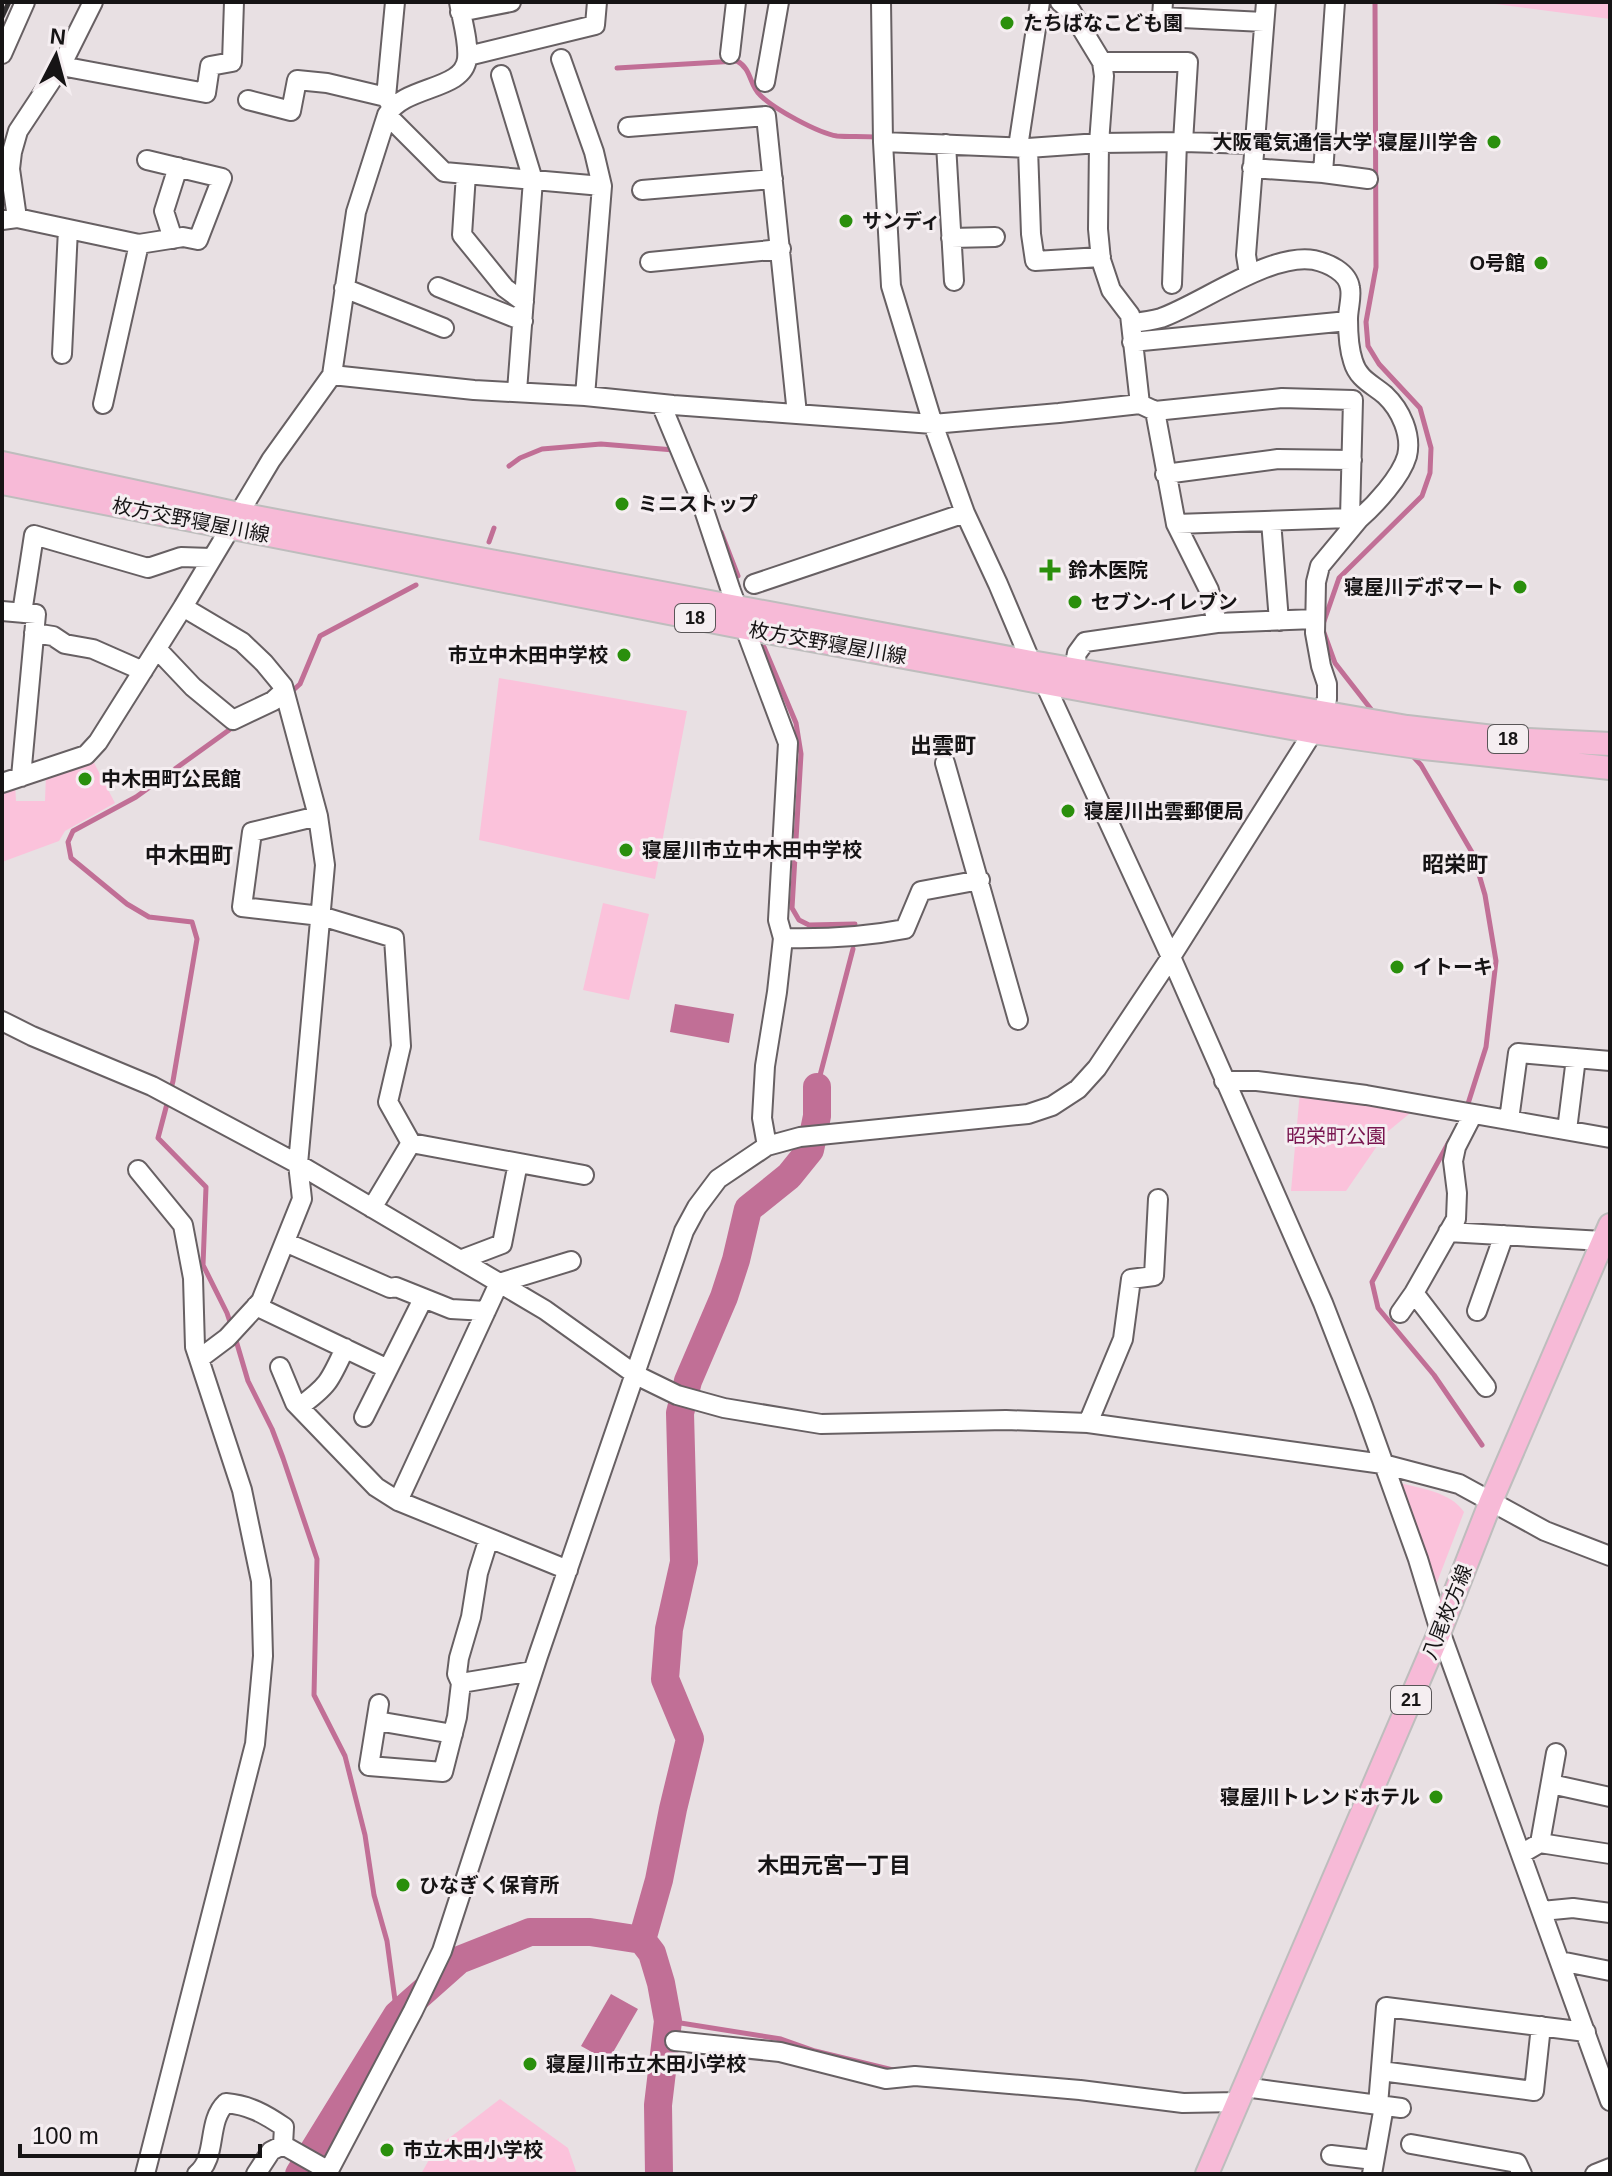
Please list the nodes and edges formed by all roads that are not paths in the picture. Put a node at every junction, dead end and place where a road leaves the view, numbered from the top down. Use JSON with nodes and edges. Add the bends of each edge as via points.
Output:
{"nodes":[{"id":1,"x":25,"y":2,"type":"edge"},
{"id":2,"x":93,"y":2,"type":"edge"},
{"id":3,"x":234,"y":2,"type":"edge"},
{"id":4,"x":395,"y":2,"type":"edge"},
{"id":5,"x":511,"y":2,"type":"edge"},
{"id":6,"x":597,"y":2,"type":"edge"},
{"id":7,"x":736,"y":2,"type":"edge"},
{"id":8,"x":779,"y":2,"type":"edge"},
{"id":9,"x":881,"y":2,"type":"edge"},
{"id":10,"x":1040,"y":2,"type":"edge"},
{"id":11,"x":1163,"y":2,"type":"edge"},
{"id":12,"x":1266,"y":2,"type":"edge"},
{"id":13,"x":1335,"y":2,"type":"edge"},
{"id":14,"x":1068,"y":5,"type":"edge"},
{"id":15,"x":460,"y":7,"type":"edge"},
{"id":16,"x":1264,"y":22,"type":"junction"},
{"id":17,"x":2,"y":54,"type":"edge"},
{"id":18,"x":730,"y":54,"type":"dead end"},
{"id":19,"x":468,"y":56,"type":"junction"},
{"id":20,"x":561,"y":59,"type":"dead end"},
{"id":21,"x":1102,"y":62,"type":"junction"},
{"id":22,"x":61,"y":66,"type":"junction"},
{"id":23,"x":501,"y":75,"type":"dead end"},
{"id":24,"x":765,"y":82,"type":"dead end"},
{"id":25,"x":248,"y":100,"type":"dead end"},
{"id":26,"x":388,"y":106,"type":"junction"},
{"id":27,"x":628,"y":127,"type":"dead end"},
{"id":28,"x":883,"y":142,"type":"junction"},
{"id":29,"x":1180,"y":142,"type":"junction"},
{"id":30,"x":1099,"y":143,"type":"junction"},
{"id":31,"x":946,"y":144,"type":"junction"},
{"id":32,"x":1254,"y":144,"type":"junction"},
{"id":33,"x":1023,"y":148,"type":"junction"},
{"id":34,"x":147,"y":160,"type":"dead end"},
{"id":35,"x":178,"y":167,"type":"junction"},
{"id":36,"x":1252,"y":168,"type":"junction"},
{"id":37,"x":1323,"y":173,"type":"junction"},
{"id":38,"x":466,"y":174,"type":"junction"},
{"id":39,"x":773,"y":179,"type":"junction"},
{"id":40,"x":1368,"y":179,"type":"dead end"},
{"id":41,"x":533,"y":180,"type":"junction"},
{"id":42,"x":602,"y":186,"type":"junction"},
{"id":43,"x":642,"y":190,"type":"dead end"},
{"id":44,"x":9,"y":219,"type":"edge"},
{"id":45,"x":68,"y":229,"type":"junction"},
{"id":46,"x":995,"y":237,"type":"dead end"},
{"id":47,"x":951,"y":238,"type":"junction"},
{"id":48,"x":173,"y":239,"type":"junction"},
{"id":49,"x":139,"y":244,"type":"junction"},
{"id":50,"x":781,"y":249,"type":"junction"},
{"id":51,"x":1101,"y":257,"type":"junction"},
{"id":52,"x":650,"y":262,"type":"dead end"},
{"id":53,"x":1249,"y":274,"type":"junction"},
{"id":54,"x":954,"y":281,"type":"dead end"},
{"id":55,"x":1172,"y":284,"type":"dead end"},
{"id":56,"x":438,"y":287,"type":"dead end"},
{"id":57,"x":344,"y":288,"type":"junction"},
{"id":58,"x":524,"y":311,"type":"junction"},
{"id":59,"x":1348,"y":321,"type":"junction"},
{"id":60,"x":444,"y":328,"type":"dead end"},
{"id":61,"x":1132,"y":332,"type":"junction"},
{"id":62,"x":62,"y":354,"type":"dead end"},
{"id":63,"x":332,"y":375,"type":"junction"},
{"id":64,"x":517,"y":391,"type":"junction"},
{"id":65,"x":585,"y":396,"type":"junction"},
{"id":66,"x":103,"y":404,"type":"dead end"},
{"id":67,"x":661,"y":404,"type":"junction"},
{"id":68,"x":1147,"y":408,"type":"junction"},
{"id":69,"x":797,"y":414,"type":"junction"},
{"id":70,"x":933,"y":424,"type":"junction"},
{"id":71,"x":1352,"y":460,"type":"junction"},
{"id":72,"x":2,"y":463,"type":"edge"},
{"id":73,"x":1165,"y":474,"type":"junction"},
{"id":74,"x":2,"y":483,"type":"edge"},
{"id":75,"x":965,"y":513,"type":"junction"},
{"id":76,"x":1355,"y":519,"type":"junction"},
{"id":77,"x":234,"y":521,"type":"junction"},
{"id":78,"x":1271,"y":521,"type":"junction"},
{"id":79,"x":1176,"y":524,"type":"junction"},
{"id":80,"x":211,"y":558,"type":"junction"},
{"id":81,"x":754,"y":584,"type":"dead end"},
{"id":82,"x":183,"y":607,"type":"junction"},
{"id":83,"x":2,"y":611,"type":"edge"},
{"id":84,"x":22,"y":613,"type":"junction"},
{"id":85,"x":742,"y":618,"type":"junction"},
{"id":86,"x":1315,"y":619,"type":"junction"},
{"id":87,"x":1279,"y":621,"type":"junction"},
{"id":88,"x":1217,"y":623,"type":"junction"},
{"id":89,"x":34,"y":633,"type":"junction"},
{"id":90,"x":157,"y":649,"type":"junction"},
{"id":91,"x":1031,"y":662,"type":"junction"},
{"id":92,"x":1074,"y":669,"type":"junction"},
{"id":93,"x":143,"y":671,"type":"junction"},
{"id":94,"x":1044,"y":682,"type":"junction"},
{"id":95,"x":285,"y":695,"type":"junction"},
{"id":96,"x":1318,"y":722,"type":"junction"},
{"id":97,"x":1610,"y":744,"type":"edge"},
{"id":98,"x":945,"y":763,"type":"dead end"},
{"id":99,"x":1610,"y":768,"type":"edge"},
{"id":100,"x":21,"y":777,"type":"junction"},
{"id":101,"x":2,"y":783,"type":"edge"},
{"id":102,"x":318,"y":816,"type":"junction"},
{"id":103,"x":980,"y":880,"type":"junction"},
{"id":104,"x":321,"y":916,"type":"junction"},
{"id":105,"x":783,"y":938,"type":"junction"},
{"id":106,"x":1171,"y":957,"type":"junction"},
{"id":107,"x":1018,"y":1020,"type":"dead end"},
{"id":108,"x":2,"y":1021,"type":"edge"},
{"id":109,"x":1576,"y":1058,"type":"junction"},
{"id":110,"x":1610,"y":1061,"type":"edge"},
{"id":111,"x":1224,"y":1081,"type":"junction"},
{"id":112,"x":1466,"y":1112,"type":"junction"},
{"id":113,"x":1509,"y":1120,"type":"junction"},
{"id":114,"x":1567,"y":1130,"type":"junction"},
{"id":115,"x":1610,"y":1138,"type":"edge"},
{"id":116,"x":411,"y":1143,"type":"junction"},
{"id":117,"x":767,"y":1146,"type":"junction"},
{"id":118,"x":518,"y":1163,"type":"junction"},
{"id":119,"x":298,"y":1164,"type":"junction"},
{"id":120,"x":138,"y":1170,"type":"dead end"},
{"id":121,"x":584,"y":1175,"type":"dead end"},
{"id":122,"x":1158,"y":1199,"type":"dead end"},
{"id":123,"x":372,"y":1208,"type":"junction"},
{"id":124,"x":1448,"y":1232,"type":"junction"},
{"id":125,"x":1606,"y":1233,"type":"edge"},
{"id":126,"x":1504,"y":1235,"type":"junction"},
{"id":127,"x":285,"y":1242,"type":"junction"},
{"id":128,"x":460,"y":1260,"type":"junction"},
{"id":129,"x":571,"y":1261,"type":"dead end"},
{"id":130,"x":499,"y":1283,"type":"junction"},
{"id":131,"x":1414,"y":1293,"type":"junction"},
{"id":132,"x":423,"y":1299,"type":"junction"},
{"id":133,"x":256,"y":1306,"type":"junction"},
{"id":134,"x":486,"y":1311,"type":"junction"},
{"id":135,"x":1477,"y":1311,"type":"dead end"},
{"id":136,"x":1400,"y":1313,"type":"dead end"},
{"id":137,"x":345,"y":1348,"type":"junction"},
{"id":138,"x":199,"y":1359,"type":"junction"},
{"id":139,"x":280,"y":1367,"type":"dead end"},
{"id":140,"x":388,"y":1369,"type":"junction"},
{"id":141,"x":636,"y":1375,"type":"junction"},
{"id":142,"x":1486,"y":1387,"type":"dead end"},
{"id":143,"x":299,"y":1407,"type":"junction"},
{"id":144,"x":364,"y":1417,"type":"dead end"},
{"id":145,"x":1088,"y":1423,"type":"junction"},
{"id":146,"x":1383,"y":1464,"type":"junction"},
{"id":147,"x":398,"y":1501,"type":"junction"},
{"id":148,"x":1491,"y":1501,"type":"junction"},
{"id":149,"x":489,"y":1538,"type":"junction"},
{"id":150,"x":1610,"y":1556,"type":"edge"},
{"id":151,"x":568,"y":1570,"type":"junction"},
{"id":152,"x":1440,"y":1631,"type":"junction"},
{"id":153,"x":533,"y":1671,"type":"junction"},
{"id":154,"x":461,"y":1683,"type":"junction"},
{"id":155,"x":453,"y":1734,"type":"junction"},
{"id":156,"x":1556,"y":1753,"type":"dead end"},
{"id":157,"x":1551,"y":1784,"type":"junction"},
{"id":158,"x":1610,"y":1797,"type":"edge"},
{"id":159,"x":1540,"y":1843,"type":"junction"},
{"id":160,"x":1521,"y":1854,"type":"junction"},
{"id":161,"x":1610,"y":1854,"type":"edge"},
{"id":162,"x":1542,"y":1911,"type":"junction"},
{"id":163,"x":1610,"y":1913,"type":"edge"},
{"id":164,"x":1560,"y":1961,"type":"junction"},
{"id":165,"x":1610,"y":1971,"type":"edge"},
{"id":166,"x":1541,"y":2026,"type":"junction"},
{"id":167,"x":1586,"y":2032,"type":"junction"},
{"id":168,"x":675,"y":2041,"type":"dead end"},
{"id":169,"x":1381,"y":2071,"type":"junction"},
{"id":170,"x":1241,"y":2094,"type":"junction"},
{"id":171,"x":1610,"y":2101,"type":"edge"},
{"id":172,"x":1388,"y":2106,"type":"junction"},
{"id":173,"x":1411,"y":2144,"type":"dead end"},
{"id":174,"x":283,"y":2145,"type":"junction"},
{"id":175,"x":1331,"y":2155,"type":"dead end"},
{"id":176,"x":1373,"y":2167,"type":"edge"},
{"id":177,"x":1610,"y":2168,"type":"edge"},
{"id":178,"x":328,"y":2173,"type":"edge"},
{"id":179,"x":145,"y":2174,"type":"edge"},
{"id":180,"x":197,"y":2174,"type":"edge"},
{"id":181,"x":256,"y":2174,"type":"edge"},
{"id":182,"x":1207,"y":2174,"type":"edge"},
{"id":183,"x":1522,"y":2174,"type":"edge"},
{"id":184,"x":1595,"y":2174,"type":"edge"}],
"edges":[{"from":1,"to":17,"type":"street"},
{"from":2,"to":22,"type":"street"},
{"from":3,"to":22,"type":"street","via":[[232,62],[210,66],[206,93]]},
{"from":4,"to":26,"type":"street"},
{"from":5,"to":15,"type":"street"},
{"from":6,"to":19,"type":"street","via":[[595,25]]},
{"from":7,"to":18,"type":"street"},
{"from":8,"to":24,"type":"street"},
{"from":9,"to":28,"type":"street"},
{"from":10,"to":33,"type":"street"},
{"from":11,"to":16,"type":"street","via":[[1162,17]]},
{"from":12,"to":16,"type":"street"},
{"from":13,"to":37,"type":"street"},
{"from":14,"to":21,"type":"street"},
{"from":15,"to":19,"type":"street"},
{"from":16,"to":32,"type":"street"},
{"from":19,"to":26,"type":"street","via":[[465,71],[457,78]]},
{"from":20,"to":42,"type":"street"},
{"from":21,"to":29,"type":"street","via":[[1188,62]]},
{"from":21,"to":30,"type":"street"},
{"from":22,"to":44,"type":"street","via":[[18,131],[10,169]]},
{"from":23,"to":41,"type":"street"},
{"from":25,"to":26,"type":"street","via":[[291,111],[297,80],[327,83]]},
{"from":26,"to":38,"type":"street","via":[[444,172]]},
{"from":26,"to":57,"type":"street","via":[[356,212]]},
{"from":27,"to":39,"type":"street","via":[[766,116]]},
{"from":28,"to":31,"type":"street"},
{"from":28,"to":70,"type":"street","via":[[891,286]]},
{"from":29,"to":30,"type":"street"},
{"from":29,"to":32,"type":"street"},
{"from":29,"to":55,"type":"street"},
{"from":30,"to":33,"type":"street"},
{"from":30,"to":51,"type":"street"},
{"from":31,"to":33,"type":"street"},
{"from":31,"to":47,"type":"street"},
{"from":32,"to":36,"type":"street"},
{"from":33,"to":51,"type":"street","via":[[1035,261]]},
{"from":34,"to":35,"type":"street"},
{"from":35,"to":48,"type":"street","via":[[164,211]]},
{"from":35,"to":48,"type":"street","via":[[222,178],[198,240]]},
{"from":36,"to":37,"type":"street"},
{"from":36,"to":53,"type":"street"},
{"from":37,"to":40,"type":"street"},
{"from":38,"to":41,"type":"street"},
{"from":38,"to":58,"type":"street","via":[[462,235]]},
{"from":39,"to":43,"type":"street"},
{"from":39,"to":50,"type":"street"},
{"from":41,"to":42,"type":"street"},
{"from":41,"to":58,"type":"street"},
{"from":42,"to":65,"type":"street"},
{"from":44,"to":45,"type":"street"},
{"from":45,"to":49,"type":"street"},
{"from":45,"to":62,"type":"street"},
{"from":46,"to":47,"type":"street"},
{"from":47,"to":54,"type":"street"},
{"from":48,"to":49,"type":"street"},
{"from":49,"to":66,"type":"street"},
{"from":50,"to":52,"type":"street"},
{"from":50,"to":69,"type":"street"},
{"from":51,"to":61,"type":"street","via":[[1111,290],[1130,315]]},
{"from":53,"to":59,"type":"street","via":[[1297,260],[1332,266],[1351,287]]},
{"from":53,"to":61,"type":"street"},
{"from":56,"to":58,"type":"street"},
{"from":57,"to":60,"type":"street"},
{"from":57,"to":63,"type":"street"},
{"from":58,"to":64,"type":"street"},
{"from":59,"to":61,"type":"street"},
{"from":59,"to":76,"type":"street","via":[[1358,374],[1386,396],[1407,432],[1407,456],[1390,487]]},
{"from":61,"to":68,"type":"street"},
{"from":63,"to":64,"type":"street"},
{"from":63,"to":77,"type":"street"},
{"from":64,"to":65,"type":"street"},
{"from":65,"to":67,"type":"street"},
{"from":67,"to":69,"type":"street"},
{"from":67,"to":85,"type":"street"},
{"from":68,"to":70,"type":"street"},
{"from":68,"to":71,"type":"street","via":[[1282,398],[1353,400]]},
{"from":68,"to":73,"type":"street"},
{"from":69,"to":70,"type":"street"},
{"from":70,"to":75,"type":"street"},
{"from":71,"to":73,"type":"street","via":[[1278,459]]},
{"from":71,"to":76,"type":"street"},
{"from":72,"to":77,"type":"main road","name":"枚方交野寝屋川線","number":"18"},
{"from":73,"to":79,"type":"street"},
{"from":74,"to":77,"type":"main road","name":"枚方交野寝屋川線","number":"18"},
{"from":75,"to":81,"type":"street"},
{"from":75,"to":91,"type":"street"},
{"from":76,"to":78,"type":"street"},
{"from":76,"to":86,"type":"street","via":[[1320,566]]},
{"from":77,"to":80,"type":"street"},
{"from":77,"to":85,"type":"main road","name":"枚方交野寝屋川線","number":"18"},
{"from":78,"to":79,"type":"street"},
{"from":78,"to":87,"type":"street"},
{"from":79,"to":88,"type":"street","via":[[1209,590]]},
{"from":80,"to":82,"type":"street"},
{"from":80,"to":84,"type":"street","via":[[181,557],[148,568],[34,535]]},
{"from":82,"to":90,"type":"street"},
{"from":82,"to":95,"type":"street","via":[[242,642],[283,686]]},
{"from":83,"to":84,"type":"street"},
{"from":84,"to":89,"type":"street","via":[[36,614]]},
{"from":85,"to":91,"type":"main road","name":"枚方交野寝屋川線","number":"18"},
{"from":85,"to":94,"type":"main road","name":"枚方交野寝屋川線","number":"18"},
{"from":85,"to":105,"type":"street","via":[[788,743],[778,920]]},
{"from":86,"to":87,"type":"street"},
{"from":86,"to":96,"type":"street","via":[[1327,684]]},
{"from":87,"to":88,"type":"street"},
{"from":88,"to":92,"type":"street","via":[[1085,642]]},
{"from":89,"to":93,"type":"street","via":[[93,649]]},
{"from":89,"to":100,"type":"street"},
{"from":90,"to":93,"type":"street"},
{"from":90,"to":95,"type":"street","via":[[233,720]]},
{"from":91,"to":92,"type":"main road","name":"枚方交野寝屋川線","number":"18"},
{"from":91,"to":94,"type":"street"},
{"from":92,"to":96,"type":"main road","name":"枚方交野寝屋川線","number":"18"},
{"from":93,"to":100,"type":"street","via":[[86,755]]},
{"from":94,"to":96,"type":"main road","name":"枚方交野寝屋川線","number":"18"},
{"from":94,"to":106,"type":"street"},
{"from":95,"to":102,"type":"street"},
{"from":96,"to":97,"type":"main road","name":"枚方交野寝屋川線","number":"18","via":[[1372,722],[1511,739]]},
{"from":96,"to":99,"type":"main road","name":"枚方交野寝屋川線","number":"18","via":[[1389,743]]},
{"from":96,"to":106,"type":"street"},
{"from":98,"to":103,"type":"street"},
{"from":100,"to":101,"type":"street"},
{"from":102,"to":104,"type":"street","via":[[325,865]]},
{"from":102,"to":104,"type":"street","via":[[252,832],[242,907]]},
{"from":103,"to":105,"type":"street","via":[[921,891],[905,929],[844,938]]},
{"from":103,"to":107,"type":"street"},
{"from":104,"to":116,"type":"street","via":[[394,938],[401,1046],[388,1102]]},
{"from":104,"to":119,"type":"street"},
{"from":105,"to":117,"type":"street","via":[[765,1066],[762,1118]]},
{"from":106,"to":111,"type":"street"},
{"from":106,"to":117,"type":"street","via":[[1097,1068],[1052,1106],[1028,1114],[802,1137]]},
{"from":108,"to":119,"type":"street","via":[[122,1072]]},
{"from":109,"to":110,"type":"street"},
{"from":109,"to":113,"type":"street","via":[[1518,1053]]},
{"from":109,"to":114,"type":"street"},
{"from":111,"to":112,"type":"street","via":[[1257,1081]]},
{"from":111,"to":146,"type":"street","via":[[1317,1289]]},
{"from":112,"to":113,"type":"street"},
{"from":112,"to":124,"type":"street","via":[[1453,1161],[1456,1219]]},
{"from":113,"to":114,"type":"street"},
{"from":114,"to":115,"type":"street"},
{"from":116,"to":118,"type":"street"},
{"from":116,"to":123,"type":"street"},
{"from":117,"to":141,"type":"street","via":[[718,1179],[697,1207],[675,1254]]},
{"from":118,"to":121,"type":"street"},
{"from":118,"to":128,"type":"street","via":[[502,1244]]},
{"from":119,"to":123,"type":"street"},
{"from":119,"to":127,"type":"street","via":[[302,1199]]},
{"from":120,"to":138,"type":"street","via":[[183,1225]]},
{"from":122,"to":145,"type":"street","via":[[1154,1276],[1131,1279],[1123,1339]]},
{"from":123,"to":128,"type":"street"},
{"from":124,"to":126,"type":"street"},
{"from":124,"to":131,"type":"street"},
{"from":125,"to":126,"type":"street"},
{"from":125,"to":148,"type":"main road","name":"八尾枚方線","number":"21"},
{"from":126,"to":135,"type":"street"},
{"from":127,"to":132,"type":"street"},
{"from":127,"to":133,"type":"street"},
{"from":128,"to":130,"type":"street"},
{"from":129,"to":130,"type":"street"},
{"from":130,"to":134,"type":"street"},
{"from":130,"to":141,"type":"street"},
{"from":131,"to":136,"type":"street"},
{"from":131,"to":142,"type":"street"},
{"from":132,"to":134,"type":"street","via":[[451,1309]]},
{"from":132,"to":140,"type":"street"},
{"from":133,"to":137,"type":"street"},
{"from":133,"to":138,"type":"street"},
{"from":134,"to":147,"type":"street"},
{"from":137,"to":140,"type":"street"},
{"from":137,"to":143,"type":"street","via":[[324,1389]]},
{"from":138,"to":179,"type":"street","via":[[242,1490],[261,1581],[263,1656],[255,1744]]},
{"from":139,"to":143,"type":"street"},
{"from":140,"to":144,"type":"street"},
{"from":141,"to":145,"type":"street","via":[[686,1398],[821,1424]]},
{"from":141,"to":151,"type":"street"},
{"from":143,"to":147,"type":"street","via":[[376,1487]]},
{"from":145,"to":146,"type":"street"},
{"from":146,"to":148,"type":"street","via":[[1459,1484]]},
{"from":146,"to":152,"type":"street"},
{"from":147,"to":149,"type":"street"},
{"from":148,"to":150,"type":"street","via":[[1545,1531]]},
{"from":148,"to":152,"type":"main road","name":"八尾枚方線","number":"21"},
{"from":149,"to":151,"type":"street"},
{"from":149,"to":154,"type":"street","via":[[459,1658]]},
{"from":151,"to":153,"type":"street"},
{"from":152,"to":160,"type":"street"},
{"from":152,"to":170,"type":"main road","name":"八尾枚方線","number":"21"},
{"from":153,"to":154,"type":"street"},
{"from":153,"to":178,"type":"street","via":[[442,1951]]},
{"from":154,"to":155,"type":"street"},
{"from":155,"to":155,"type":"street","via":[[378,1713],[369,1766],[443,1772]]},
{"from":156,"to":157,"type":"street"},
{"from":157,"to":158,"type":"street"},
{"from":157,"to":159,"type":"street"},
{"from":159,"to":160,"type":"street"},
{"from":159,"to":161,"type":"street"},
{"from":160,"to":162,"type":"street"},
{"from":162,"to":163,"type":"street"},
{"from":162,"to":164,"type":"street"},
{"from":164,"to":165,"type":"street"},
{"from":164,"to":167,"type":"street"},
{"from":166,"to":167,"type":"street"},
{"from":166,"to":169,"type":"street","via":[[1534,2091]]},
{"from":166,"to":169,"type":"street","via":[[1386,2007]]},
{"from":167,"to":171,"type":"street"},
{"from":168,"to":170,"type":"street","via":[[780,2052],[886,2079],[915,2076],[1065,2088],[1183,2103]]},
{"from":169,"to":172,"type":"street"},
{"from":170,"to":172,"type":"street"},
{"from":170,"to":182,"type":"main road","name":"八尾枚方線","number":"21"},
{"from":172,"to":176,"type":"street"},
{"from":173,"to":183,"type":"street","via":[[1517,2163]]},
{"from":174,"to":178,"type":"street"},
{"from":174,"to":180,"type":"street","via":[[284,2127],[262,2112],[226,2103],[215,2119],[209,2153]]},
{"from":174,"to":181,"type":"street","via":[[271,2151]]},
{"from":175,"to":176,"type":"street"},
{"from":177,"to":184,"type":"street"}]}
